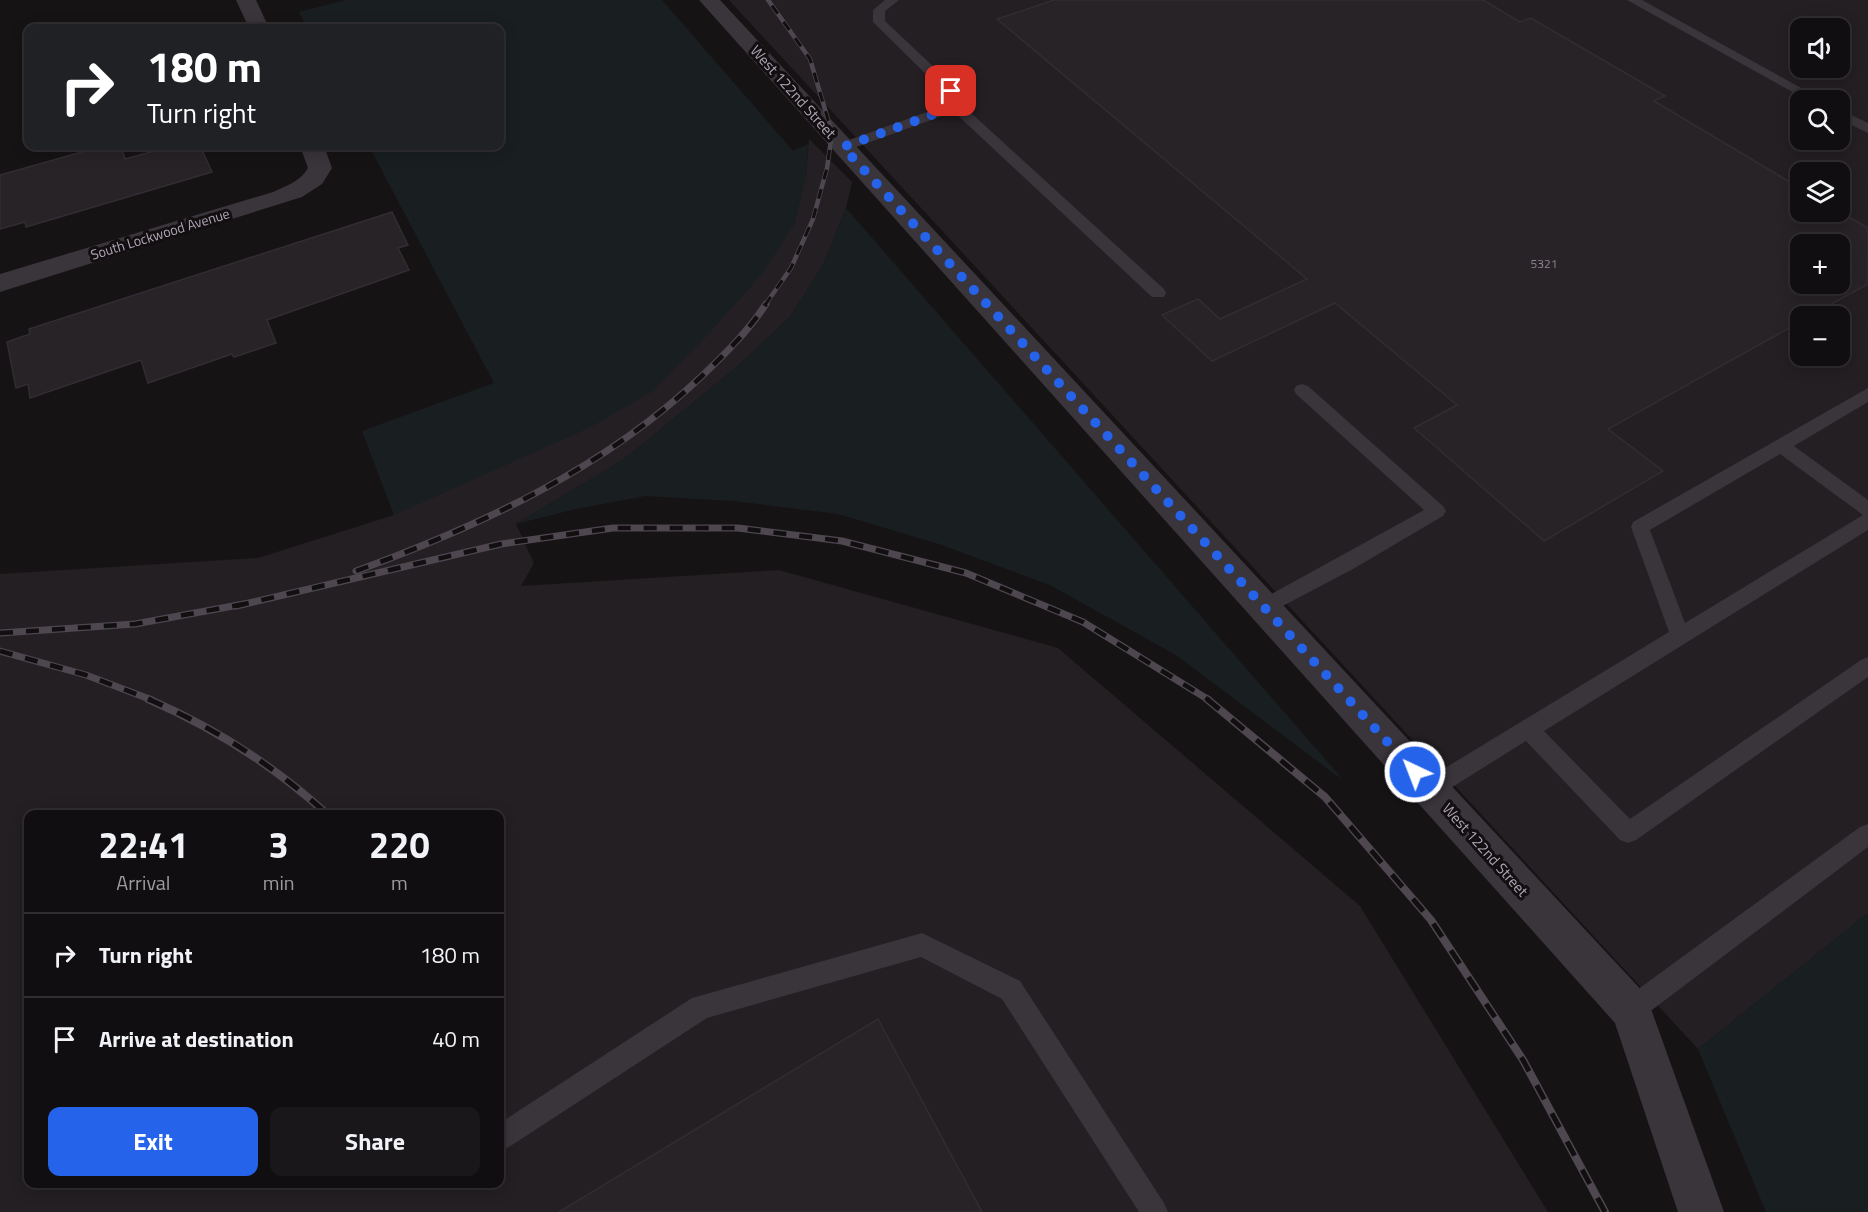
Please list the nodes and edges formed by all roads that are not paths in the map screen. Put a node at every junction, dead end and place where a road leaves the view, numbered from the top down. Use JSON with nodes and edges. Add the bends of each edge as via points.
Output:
{"nodes":[{"id":1,"x":246,"y":0,"type":"edge"},
{"id":2,"x":709,"y":0,"type":"edge"},
{"id":3,"x":893,"y":0,"type":"edge"},
{"id":4,"x":1633,"y":0,"type":"edge"},
{"id":5,"x":257,"y":24,"type":"edge"},
{"id":6,"x":1798,"y":90,"type":"edge"},
{"id":7,"x":952,"y":103,"type":"junction"},
{"id":8,"x":1850,"y":119,"type":"edge"},
{"id":9,"x":1868,"y":129,"type":"edge"},
{"id":10,"x":843,"y":147,"type":"junction"},
{"id":11,"x":313,"y":150,"type":"edge"},
{"id":12,"x":0,"y":283,"type":"edge"},
{"id":13,"x":1158,"y":292,"type":"dead end"},
{"id":14,"x":1302,"y":390,"type":"dead end"},
{"id":15,"x":1868,"y":394,"type":"edge"},
{"id":16,"x":1780,"y":445,"type":"junction"},
{"id":17,"x":1868,"y":510,"type":"edge"},
{"id":18,"x":1868,"y":521,"type":"edge"},
{"id":19,"x":1264,"y":608,"type":"junction"},
{"id":20,"x":1681,"y":637,"type":"junction"},
{"id":21,"x":1868,"y":666,"type":"edge"},
{"id":22,"x":1529,"y":730,"type":"junction"},
{"id":23,"x":1430,"y":789,"type":"junction"},
{"id":24,"x":1868,"y":834,"type":"edge"},
{"id":25,"x":1631,"y":1010,"type":"junction"},
{"id":26,"x":504,"y":1135,"type":"edge"},
{"id":27,"x":1155,"y":1212,"type":"edge"},
{"id":28,"x":1701,"y":1212,"type":"edge"}],
"edges":[{"from":1,"to":5,"type":"street"},
{"from":2,"to":10,"type":"street","name":"West 122nd Street"},
{"from":3,"to":7,"type":"lane","via":[[879,10],[879,22],[951,91]]},
{"from":4,"to":6,"type":"lane"},
{"from":7,"to":10,"type":"lane","via":[[940,112]]},
{"from":7,"to":13,"type":"lane"},
{"from":8,"to":9,"type":"lane"},
{"from":10,"to":19,"type":"street","name":"West 122nd Street"},
{"from":11,"to":12,"type":"street","name":"South Lockwood Avenue","via":[[320,168],[316,178],[282,196]]},
{"from":14,"to":19,"type":"lane","via":[[1437,511]]},
{"from":15,"to":16,"type":"lane"},
{"from":16,"to":17,"type":"lane"},
{"from":16,"to":20,"type":"lane","via":[[1640,526]]},
{"from":18,"to":20,"type":"lane"},
{"from":19,"to":23,"type":"street","name":"West 122nd Street"},
{"from":20,"to":22,"type":"lane"},
{"from":21,"to":22,"type":"lane","via":[[1628,833]]},
{"from":22,"to":23,"type":"lane"},
{"from":23,"to":25,"type":"street","name":"West 122nd Street"},
{"from":24,"to":25,"type":"lane"},
{"from":25,"to":28,"type":"street","name":"West 122nd Street"},
{"from":26,"to":27,"type":"lane","via":[[700,1007],[922,945],[1011,990]]}]}
